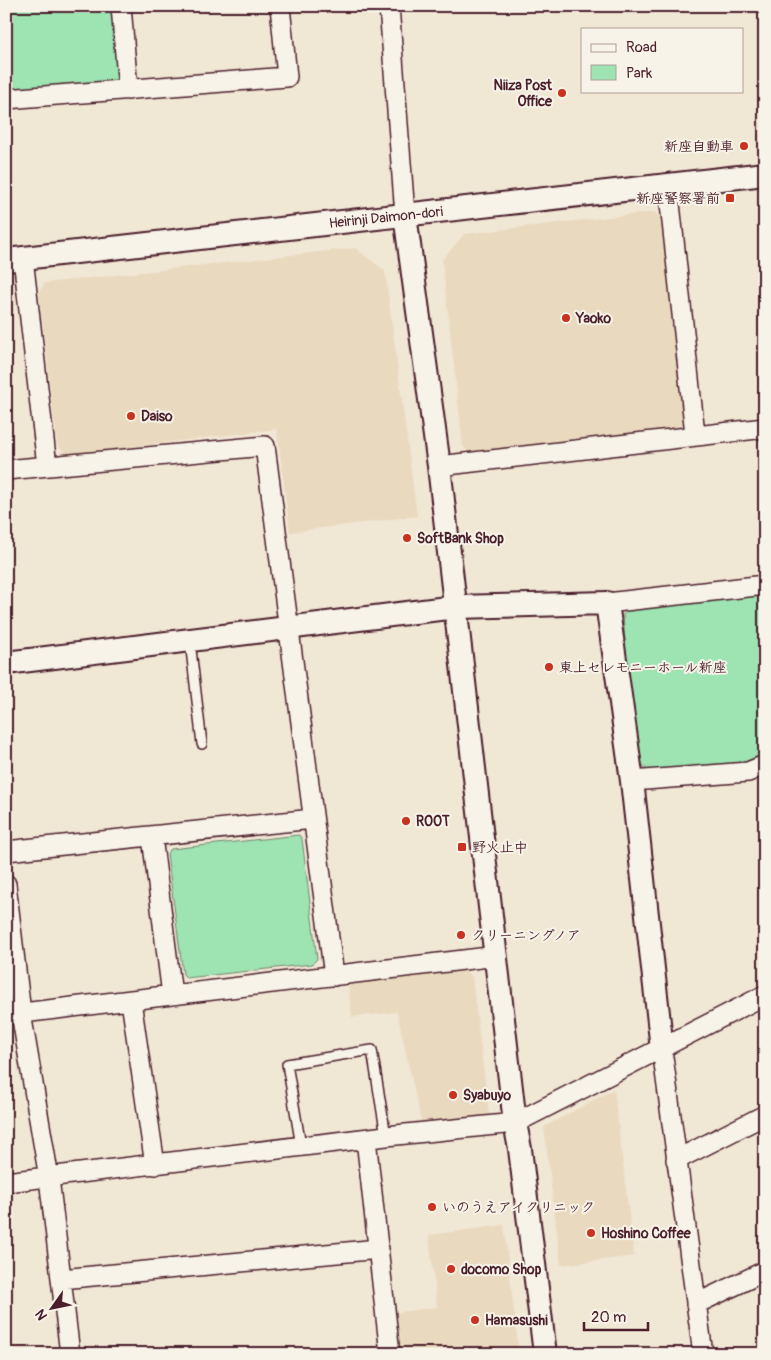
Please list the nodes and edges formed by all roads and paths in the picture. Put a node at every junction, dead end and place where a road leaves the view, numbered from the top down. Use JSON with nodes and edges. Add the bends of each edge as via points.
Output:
{"nodes":[{"id":1,"x":280,"y":6,"type":"edge"},
{"id":2,"x":389,"y":6,"type":"edge"},
{"id":3,"x":124,"y":7,"type":"edge"},
{"id":4,"x":128,"y":90,"type":"junction"},
{"id":5,"x":6,"y":99,"type":"edge"},
{"id":6,"x":765,"y":174,"type":"edge"},
{"id":7,"x":668,"y":185,"type":"junction"},
{"id":8,"x":405,"y":215,"type":"junction"},
{"id":9,"x":15,"y":259,"type":"edge"},
{"id":10,"x":765,"y":428,"type":"edge"},
{"id":11,"x":695,"y":434,"type":"junction"},
{"id":12,"x":47,"y":466,"type":"junction"},
{"id":13,"x":439,"y":466,"type":"junction"},
{"id":14,"x":6,"y":470,"type":"edge"},
{"id":15,"x":765,"y":586,"type":"edge"},
{"id":16,"x":606,"y":603,"type":"junction"},
{"id":17,"x":455,"y":607,"type":"junction"},
{"id":18,"x":289,"y":628,"type":"junction"},
{"id":19,"x":190,"y":641,"type":"junction"},
{"id":20,"x":6,"y":663,"type":"edge"},
{"id":21,"x":202,"y":744,"type":"dead end"},
{"id":22,"x":765,"y":765,"type":"edge"},
{"id":23,"x":632,"y":782,"type":"junction"},
{"id":24,"x":313,"y":819,"type":"junction"},
{"id":25,"x":152,"y":837,"type":"junction"},
{"id":26,"x":6,"y":851,"type":"edge"},
{"id":27,"x":6,"y":884,"type":"edge"},
{"id":28,"x":8,"y":908,"type":"edge"},
{"id":29,"x":497,"y":956,"type":"junction"},
{"id":30,"x":334,"y":976,"type":"junction"},
{"id":31,"x":172,"y":995,"type":"junction"},
{"id":32,"x":765,"y":995,"type":"edge"},
{"id":33,"x":131,"y":1001,"type":"junction"},
{"id":34,"x":14,"y":1014,"type":"edge"},
{"id":35,"x":662,"y":1049,"type":"junction"},
{"id":36,"x":765,"y":1114,"type":"edge"},
{"id":37,"x":515,"y":1123,"type":"junction"},
{"id":38,"x":386,"y":1136,"type":"junction"},
{"id":39,"x":366,"y":1138,"type":"junction"},
{"id":40,"x":301,"y":1146,"type":"junction"},
{"id":41,"x":676,"y":1160,"type":"junction"},
{"id":42,"x":155,"y":1165,"type":"junction"},
{"id":43,"x":49,"y":1178,"type":"junction"},
{"id":44,"x":6,"y":1182,"type":"edge"},
{"id":45,"x":379,"y":1249,"type":"junction"},
{"id":46,"x":765,"y":1271,"type":"edge"},
{"id":47,"x":61,"y":1279,"type":"junction"},
{"id":48,"x":696,"y":1304,"type":"junction"},
{"id":49,"x":70,"y":1354,"type":"edge"},
{"id":50,"x":390,"y":1354,"type":"edge"},
{"id":51,"x":545,"y":1354,"type":"edge"},
{"id":52,"x":703,"y":1354,"type":"edge"}],
"edges":[{"from":1,"to":4,"type":"street","via":[[287,76]]},
{"from":2,"to":8,"type":"street"},
{"from":3,"to":4,"type":"street"},
{"from":4,"to":5,"type":"street"},
{"from":6,"to":7,"type":"street","name":"Heirinji Daimon-dori"},
{"from":7,"to":8,"type":"street","name":"Heirinji Daimon-dori"},
{"from":7,"to":11,"type":"street"},
{"from":8,"to":9,"type":"street","name":"Heirinji Daimon-dori"},
{"from":8,"to":13,"type":"street"},
{"from":9,"to":12,"type":"street"},
{"from":10,"to":11,"type":"street"},
{"from":11,"to":13,"type":"street"},
{"from":12,"to":14,"type":"street"},
{"from":12,"to":18,"type":"street","via":[[265,446]]},
{"from":13,"to":17,"type":"street"},
{"from":15,"to":16,"type":"street"},
{"from":16,"to":17,"type":"street"},
{"from":16,"to":23,"type":"street"},
{"from":17,"to":18,"type":"street"},
{"from":17,"to":29,"type":"street"},
{"from":18,"to":19,"type":"street"},
{"from":18,"to":24,"type":"street"},
{"from":19,"to":20,"type":"street"},
{"from":19,"to":21,"type":"lane"},
{"from":22,"to":23,"type":"street","via":[[748,772]]},
{"from":23,"to":35,"type":"street"},
{"from":24,"to":25,"type":"street"},
{"from":24,"to":30,"type":"street"},
{"from":25,"to":26,"type":"street"},
{"from":25,"to":31,"type":"street"},
{"from":27,"to":28,"type":"street"},
{"from":28,"to":34,"type":"street"},
{"from":29,"to":30,"type":"street"},
{"from":29,"to":37,"type":"street"},
{"from":30,"to":31,"type":"street"},
{"from":31,"to":33,"type":"street"},
{"from":32,"to":35,"type":"street"},
{"from":33,"to":34,"type":"street"},
{"from":33,"to":42,"type":"street"},
{"from":34,"to":43,"type":"street"},
{"from":35,"to":37,"type":"street"},
{"from":35,"to":41,"type":"street"},
{"from":36,"to":41,"type":"street"},
{"from":37,"to":38,"type":"street"},
{"from":37,"to":51,"type":"street"},
{"from":38,"to":39,"type":"street"},
{"from":38,"to":40,"type":"lane","via":[[372,1050],[287,1064]]},
{"from":39,"to":40,"type":"street"},
{"from":39,"to":45,"type":"street"},
{"from":40,"to":42,"type":"street"},
{"from":41,"to":48,"type":"street"},
{"from":42,"to":43,"type":"street"},
{"from":43,"to":44,"type":"street"},
{"from":43,"to":47,"type":"street"},
{"from":45,"to":47,"type":"street"},
{"from":45,"to":50,"type":"street"},
{"from":46,"to":48,"type":"street"},
{"from":47,"to":49,"type":"street"},
{"from":48,"to":52,"type":"street"}]}
